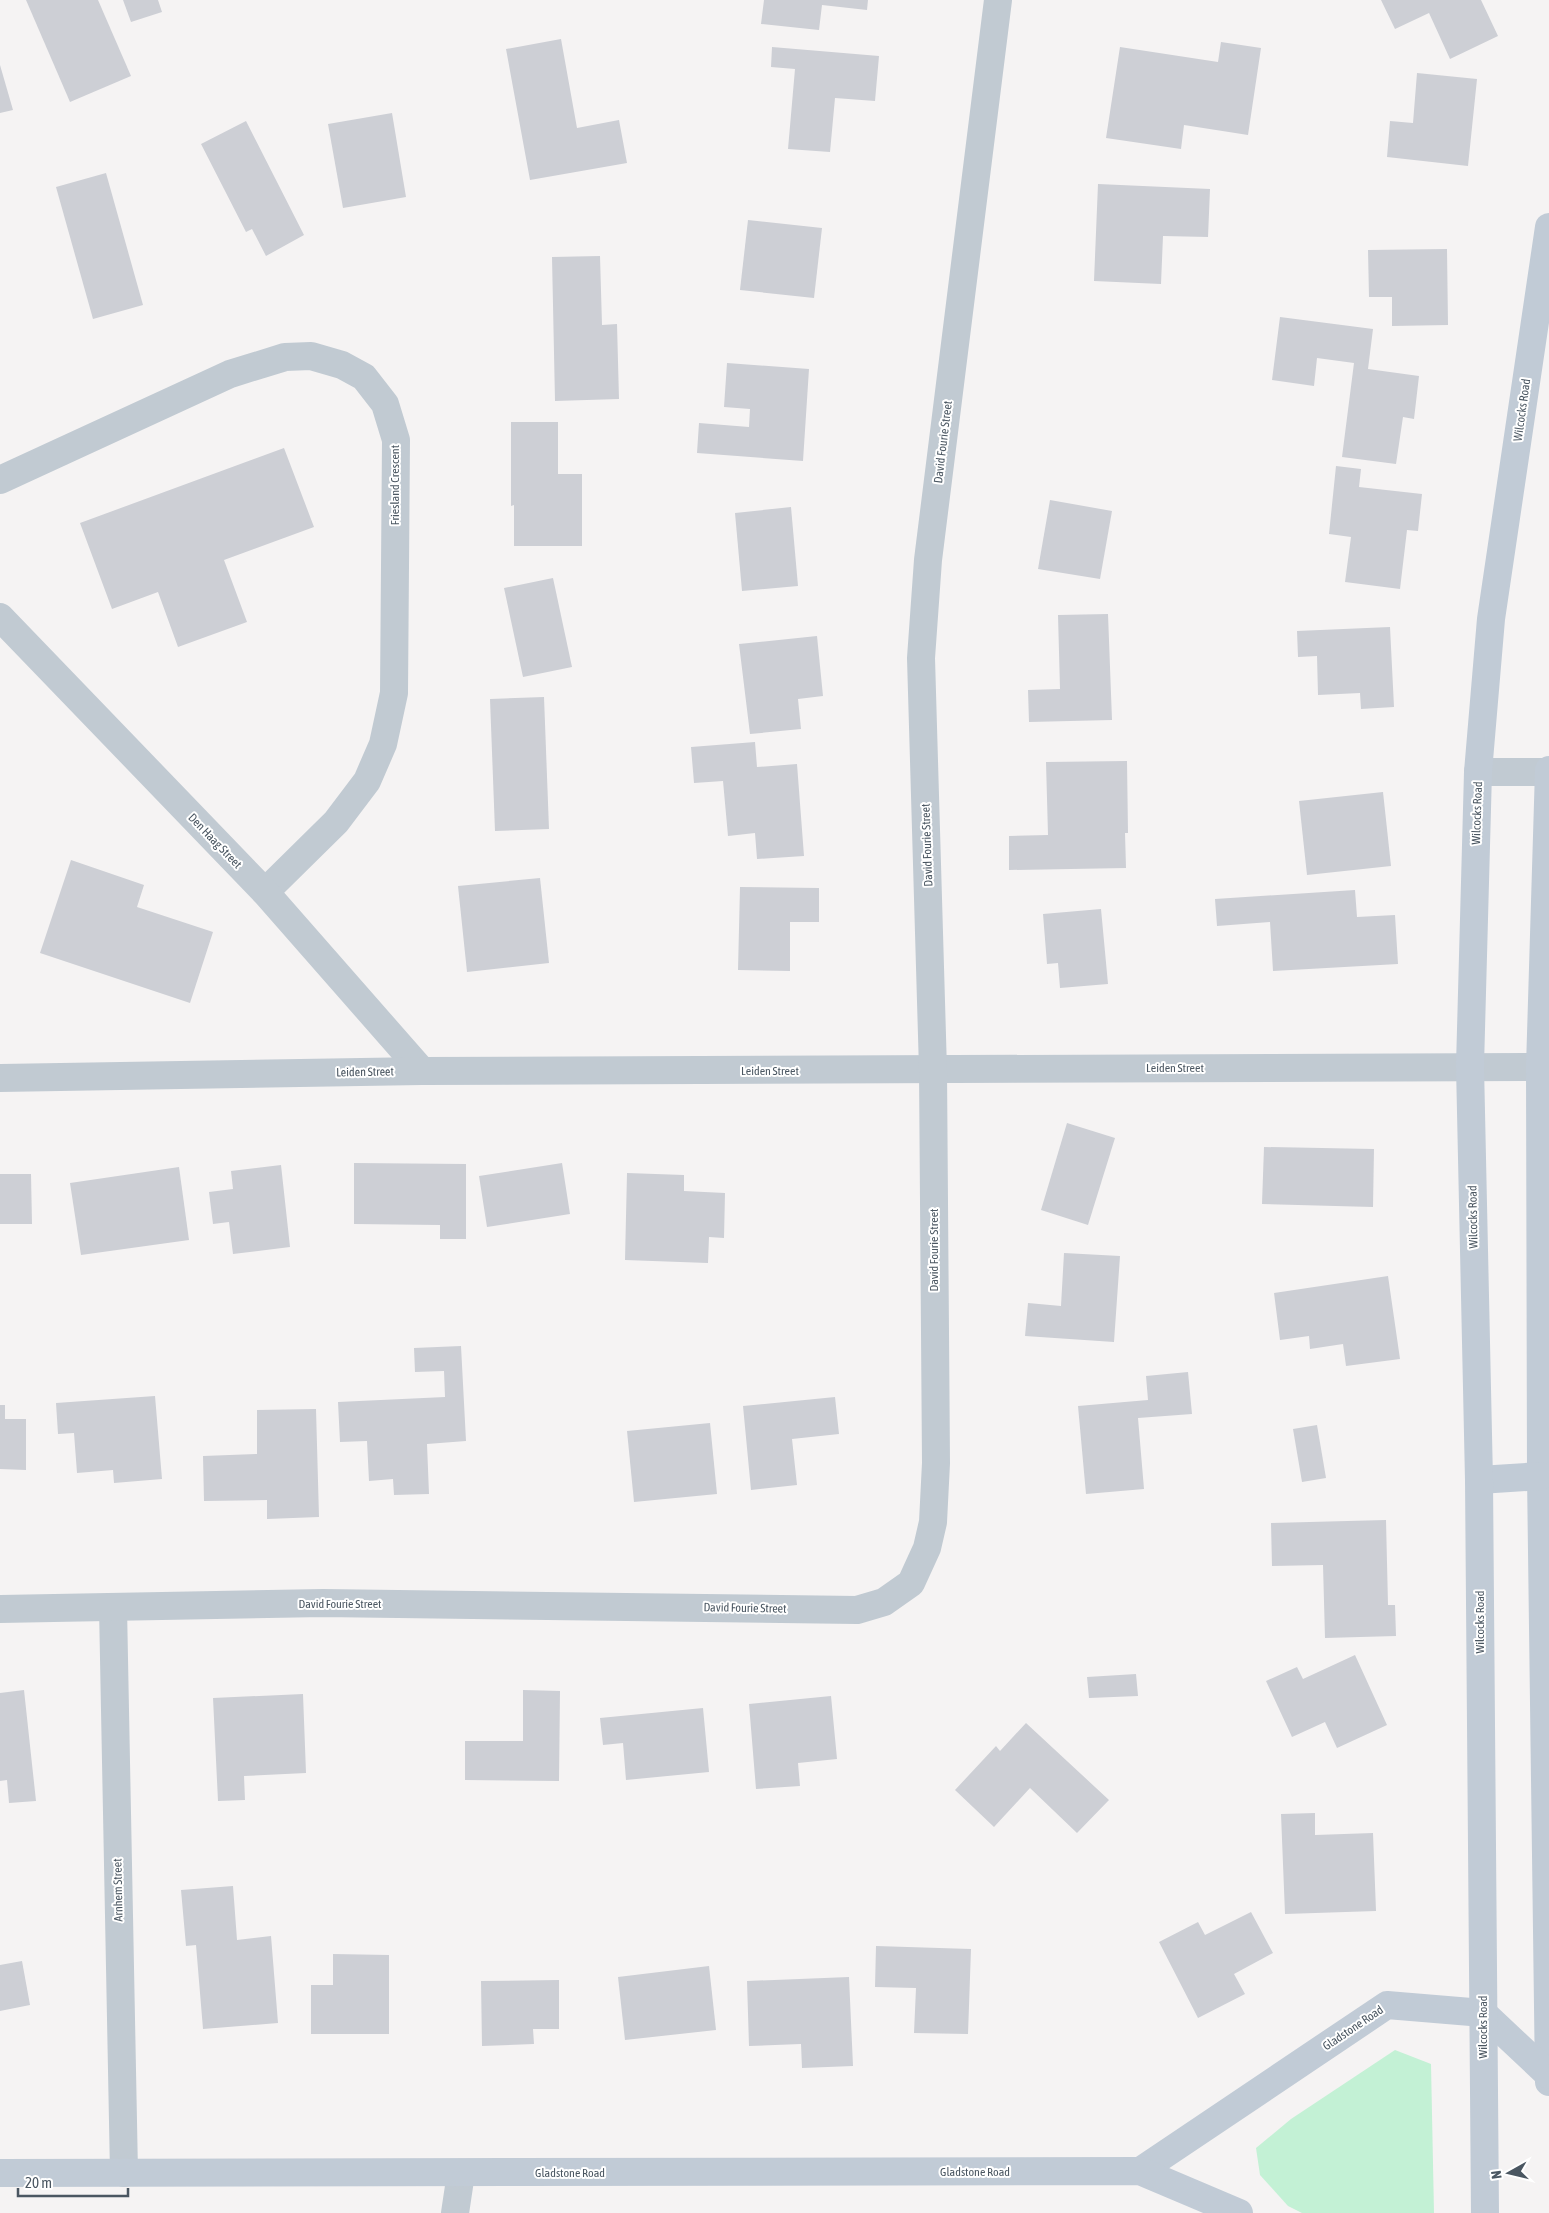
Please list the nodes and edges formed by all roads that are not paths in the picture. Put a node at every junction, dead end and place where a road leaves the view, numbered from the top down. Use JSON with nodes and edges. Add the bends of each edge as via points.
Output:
{"nodes":[{"id":1,"x":998,"y":0,"type":"edge"},
{"id":2,"x":1549,"y":227,"type":"edge"},
{"id":3,"x":0,"y":480,"type":"edge"},
{"id":4,"x":0,"y":617,"type":"edge"},
{"id":5,"x":1549,"y":771,"type":"edge"},
{"id":6,"x":1478,"y":772,"type":"junction"},
{"id":7,"x":264,"y":892,"type":"junction"},
{"id":8,"x":1470,"y":1066,"type":"junction"},
{"id":9,"x":1540,"y":1067,"type":"junction"},
{"id":10,"x":933,"y":1070,"type":"junction"},
{"id":11,"x":422,"y":1071,"type":"junction"},
{"id":12,"x":0,"y":1078,"type":"edge"},
{"id":13,"x":1540,"y":1476,"type":"junction"},
{"id":14,"x":1479,"y":1480,"type":"junction"},
{"id":15,"x":113,"y":1607,"type":"junction"},
{"id":16,"x":0,"y":1609,"type":"edge"},
{"id":17,"x":1483,"y":2013,"type":"junction"},
{"id":18,"x":1549,"y":2074,"type":"edge"},
{"id":19,"x":1549,"y":2082,"type":"edge"},
{"id":20,"x":1140,"y":2171,"type":"junction"},
{"id":21,"x":0,"y":2173,"type":"edge"},
{"id":22,"x":124,"y":2173,"type":"junction"},
{"id":23,"x":461,"y":2173,"type":"junction"},
{"id":24,"x":455,"y":2213,"type":"edge"},
{"id":25,"x":1239,"y":2213,"type":"edge"},
{"id":26,"x":1485,"y":2213,"type":"edge"}],
"edges":[{"from":1,"to":10,"type":"street","name":"David Fourie Street","via":[[928,560],[922,658]]},
{"from":2,"to":6,"type":"street","name":"Wilcocks Road","via":[[1491,619]]},
{"from":3,"to":7,"type":"street","name":"Friesland Crescent","via":[[230,374],[285,357],[312,356],[342,365],[364,377],[385,404],[396,440],[394,693],[383,744],[367,781],[336,822]]},
{"from":4,"to":7,"type":"street","name":"Den Haag Street"},
{"from":5,"to":6,"type":"street"},
{"from":5,"to":9,"type":"street"},
{"from":6,"to":8,"type":"street","name":"Wilcocks Road"},
{"from":7,"to":11,"type":"street","name":"Den Haag Street"},
{"from":8,"to":9,"type":"street","name":"Leiden Street"},
{"from":8,"to":10,"type":"street","name":"Leiden Street"},
{"from":8,"to":14,"type":"street","name":"Wilcocks Road"},
{"from":9,"to":13,"type":"street"},
{"from":10,"to":11,"type":"street","name":"Leiden Street"},
{"from":10,"to":15,"type":"street","name":"David Fourie Street","via":[[936,1463],[933,1522],[927,1548],[911,1583],[884,1602],[857,1610],[322,1603]]},
{"from":11,"to":12,"type":"street","name":"Leiden Street"},
{"from":13,"to":14,"type":"street"},
{"from":13,"to":18,"type":"street"},
{"from":14,"to":17,"type":"street","name":"Wilcocks Road"},
{"from":15,"to":16,"type":"street","name":"David Fourie Street"},
{"from":15,"to":22,"type":"street","name":"Arnhem Street"},
{"from":17,"to":18,"type":"street"},
{"from":17,"to":20,"type":"street","name":"Gladstone Road","via":[[1387,2005]]},
{"from":17,"to":26,"type":"street","name":"Wilcocks Road"},
{"from":18,"to":19,"type":"street"},
{"from":20,"to":23,"type":"street","name":"Gladstone Road"},
{"from":20,"to":25,"type":"street","name":"Gladstone Road"},
{"from":21,"to":22,"type":"street","name":"Gladstone Road"},
{"from":22,"to":23,"type":"street","name":"Gladstone Road"},
{"from":23,"to":24,"type":"street"}]}
